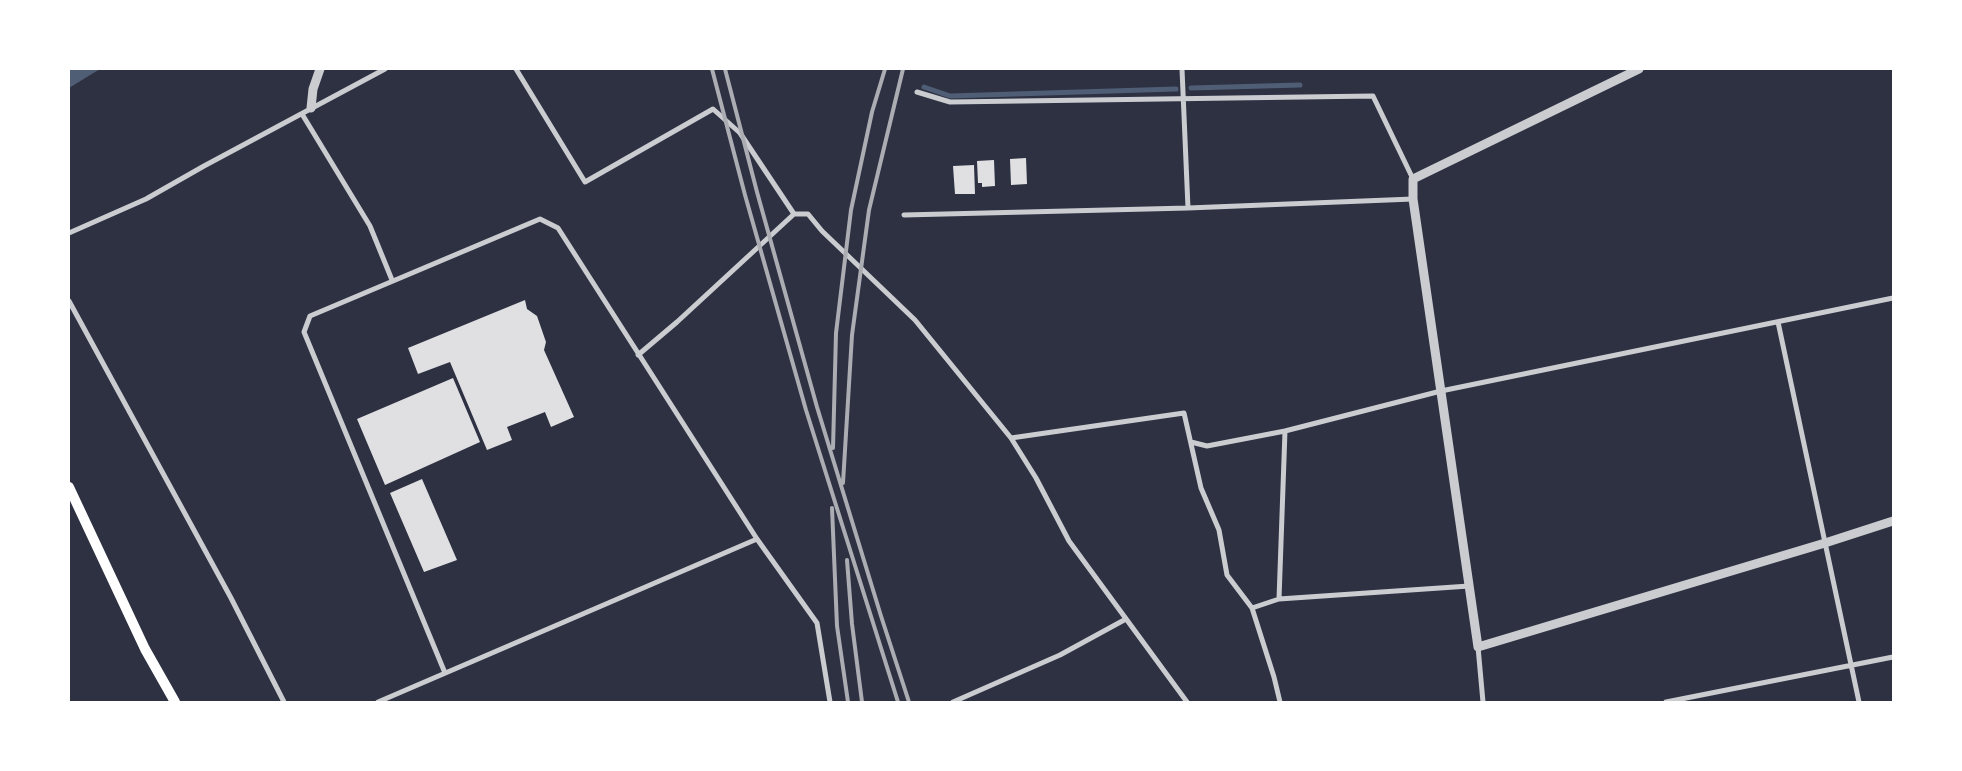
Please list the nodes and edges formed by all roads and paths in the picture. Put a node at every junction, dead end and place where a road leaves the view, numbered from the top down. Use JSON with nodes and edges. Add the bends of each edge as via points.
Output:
{"nodes":[{"id":1,"x":320,"y":69,"type":"edge"},
{"id":2,"x":385,"y":69,"type":"edge"},
{"id":3,"x":516,"y":69,"type":"edge"},
{"id":4,"x":1182,"y":69,"type":"edge"},
{"id":5,"x":1639,"y":69,"type":"edge"},
{"id":6,"x":917,"y":92,"type":"dead end"},
{"id":7,"x":1183,"y":100,"type":"junction"},
{"id":8,"x":311,"y":108,"type":"junction"},
{"id":9,"x":302,"y":114,"type":"junction"},
{"id":10,"x":1413,"y":179,"type":"junction"},
{"id":11,"x":1413,"y":199,"type":"junction"},
{"id":12,"x":1188,"y":208,"type":"junction"},
{"id":13,"x":794,"y":214,"type":"junction"},
{"id":14,"x":904,"y":215,"type":"dead end"},
{"id":15,"x":69,"y":233,"type":"edge"},
{"id":16,"x":392,"y":280,"type":"junction"},
{"id":17,"x":1893,"y":298,"type":"edge"},
{"id":18,"x":69,"y":301,"type":"edge"},
{"id":19,"x":1778,"y":322,"type":"junction"},
{"id":20,"x":638,"y":355,"type":"junction"},
{"id":21,"x":1441,"y":391,"type":"junction"},
{"id":22,"x":1285,"y":431,"type":"junction"},
{"id":23,"x":1011,"y":438,"type":"junction"},
{"id":24,"x":1191,"y":442,"type":"junction"},
{"id":25,"x":69,"y":487,"type":"edge"},
{"id":26,"x":1893,"y":521,"type":"edge"},
{"id":27,"x":757,"y":539,"type":"junction"},
{"id":28,"x":1825,"y":544,"type":"junction"},
{"id":29,"x":1469,"y":586,"type":"junction"},
{"id":30,"x":1279,"y":599,"type":"junction"},
{"id":31,"x":1252,"y":608,"type":"junction"},
{"id":32,"x":1126,"y":620,"type":"junction"},
{"id":33,"x":1478,"y":647,"type":"junction"},
{"id":34,"x":1893,"y":657,"type":"edge"},
{"id":35,"x":1851,"y":666,"type":"junction"},
{"id":36,"x":445,"y":673,"type":"junction"},
{"id":37,"x":175,"y":702,"type":"edge"},
{"id":38,"x":284,"y":702,"type":"edge"},
{"id":39,"x":378,"y":702,"type":"edge"},
{"id":40,"x":830,"y":702,"type":"edge"},
{"id":41,"x":954,"y":702,"type":"edge"},
{"id":42,"x":1187,"y":702,"type":"edge"},
{"id":43,"x":1280,"y":702,"type":"edge"},
{"id":44,"x":1483,"y":702,"type":"edge"},
{"id":45,"x":1666,"y":702,"type":"edge"},
{"id":46,"x":1859,"y":702,"type":"edge"}],
"edges":[{"from":1,"to":8,"type":"street"},
{"from":2,"to":8,"type":"street"},
{"from":3,"to":13,"type":"street","via":[[585,182],[713,109],[740,133]]},
{"from":4,"to":7,"type":"street"},
{"from":5,"to":10,"type":"street"},
{"from":6,"to":7,"type":"street","via":[[950,102]]},
{"from":7,"to":10,"type":"street","via":[[1374,96]]},
{"from":7,"to":12,"type":"street"},
{"from":8,"to":9,"type":"street"},
{"from":9,"to":15,"type":"street","via":[[146,199]]},
{"from":9,"to":16,"type":"street","via":[[370,226]]},
{"from":10,"to":11,"type":"street"},
{"from":11,"to":12,"type":"street"},
{"from":11,"to":21,"type":"street"},
{"from":12,"to":14,"type":"street"},
{"from":13,"to":20,"type":"street"},
{"from":13,"to":23,"type":"street","via":[[808,214],[915,320]]},
{"from":16,"to":20,"type":"street","via":[[540,219],[558,228]]},
{"from":16,"to":36,"type":"street","via":[[310,316],[304,332]]},
{"from":17,"to":19,"type":"street"},
{"from":18,"to":38,"type":"street"},
{"from":19,"to":21,"type":"street"},
{"from":19,"to":28,"type":"street"},
{"from":20,"to":27,"type":"street"},
{"from":21,"to":22,"type":"street"},
{"from":21,"to":29,"type":"street"},
{"from":22,"to":24,"type":"street","via":[[1207,446]]},
{"from":22,"to":30,"type":"street"},
{"from":23,"to":24,"type":"street","via":[[1184,413]]},
{"from":23,"to":32,"type":"street","via":[[1069,541]]},
{"from":24,"to":31,"type":"street","via":[[1201,488],[1219,530],[1227,575]]},
{"from":25,"to":37,"type":"main road","via":[[145,649]]},
{"from":26,"to":28,"type":"street"},
{"from":27,"to":36,"type":"street"},
{"from":27,"to":40,"type":"street","via":[[817,623]]},
{"from":28,"to":33,"type":"street"},
{"from":28,"to":35,"type":"street"},
{"from":29,"to":30,"type":"street"},
{"from":29,"to":33,"type":"street"},
{"from":30,"to":31,"type":"street"},
{"from":31,"to":43,"type":"street"},
{"from":32,"to":41,"type":"street","via":[[1060,655]]},
{"from":32,"to":42,"type":"street"},
{"from":33,"to":44,"type":"street"},
{"from":34,"to":35,"type":"street"},
{"from":35,"to":45,"type":"street"},
{"from":35,"to":46,"type":"street"},
{"from":36,"to":39,"type":"street"}]}
